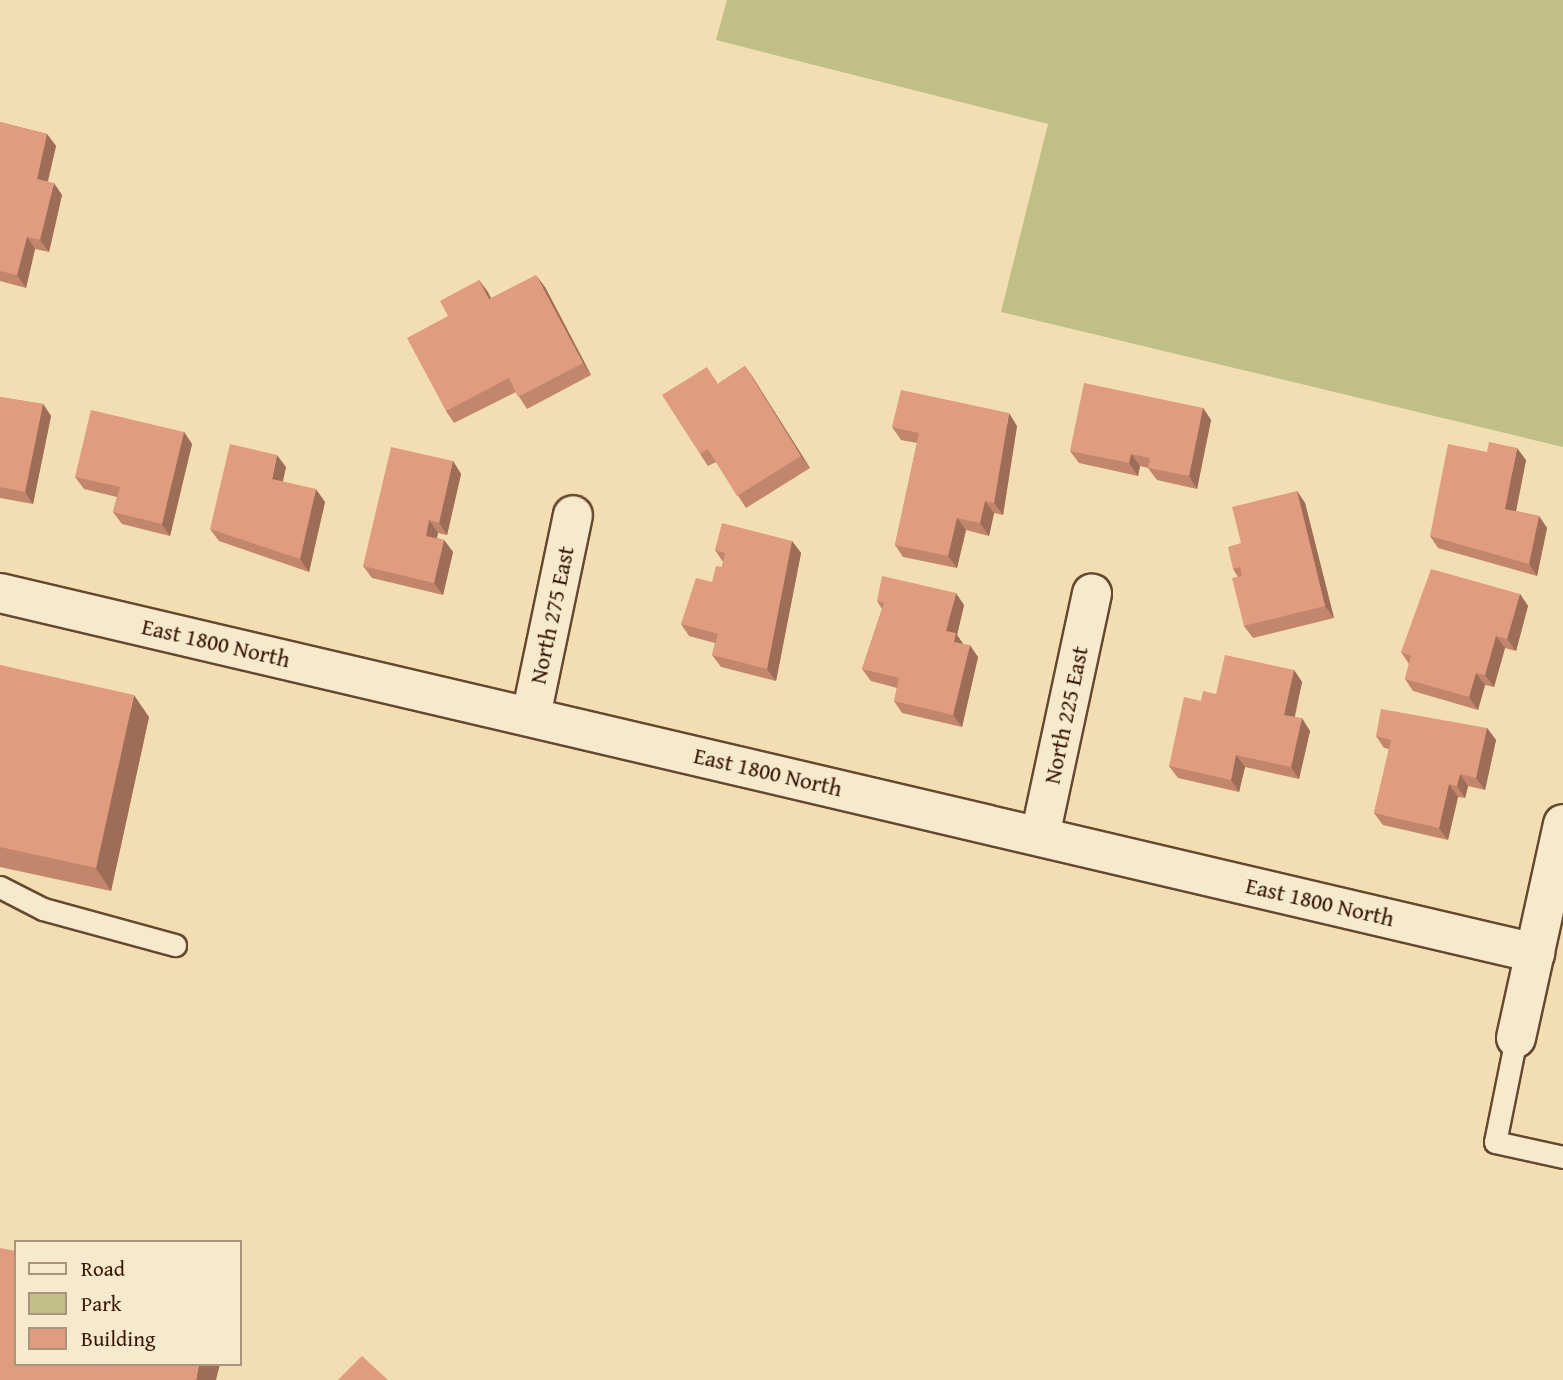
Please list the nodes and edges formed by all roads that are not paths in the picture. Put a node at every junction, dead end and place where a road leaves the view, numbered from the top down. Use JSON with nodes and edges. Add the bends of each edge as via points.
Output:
{"nodes":[{"id":1,"x":573,"y":515,"type":"dead end"},
{"id":2,"x":0,"y":593,"type":"edge"},
{"id":3,"x":1092,"y":594,"type":"dead end"},
{"id":4,"x":531,"y":716,"type":"junction"},
{"id":5,"x":1563,"y":824,"type":"edge"},
{"id":6,"x":1040,"y":836,"type":"junction"},
{"id":7,"x":0,"y":887,"type":"edge"},
{"id":8,"x":175,"y":945,"type":"dead end"},
{"id":9,"x":1535,"y":953,"type":"junction"},
{"id":10,"x":1516,"y":1038,"type":"joint"},
{"id":11,"x":1563,"y":1157,"type":"edge"}],
"edges":[{"from":1,"to":4,"type":"street","name":"North 275 East"},
{"from":2,"to":4,"type":"street","name":"East 1800 North"},
{"from":3,"to":6,"type":"street","name":"North 225 East"},
{"from":4,"to":6,"type":"street","name":"East 1800 North"},
{"from":5,"to":9,"type":"street"},
{"from":6,"to":9,"type":"street","name":"East 1800 North"},
{"from":7,"to":8,"type":"lane","via":[[43,909]]},
{"from":9,"to":10,"type":"street"},
{"from":10,"to":11,"type":"lane","via":[[1494,1142]]}]}
